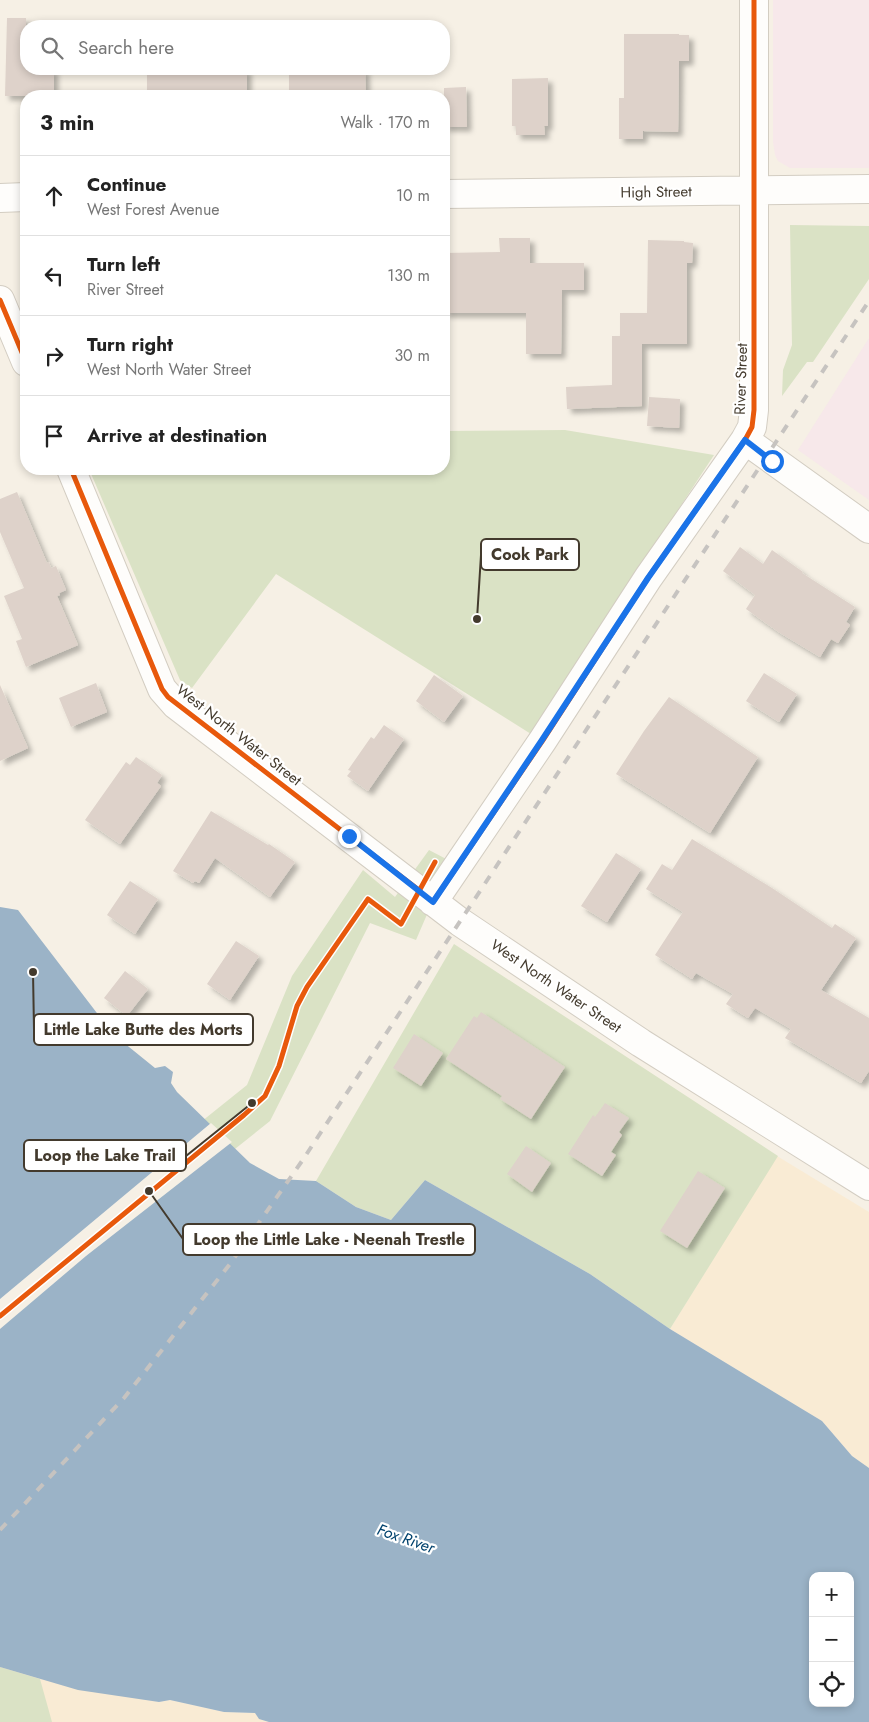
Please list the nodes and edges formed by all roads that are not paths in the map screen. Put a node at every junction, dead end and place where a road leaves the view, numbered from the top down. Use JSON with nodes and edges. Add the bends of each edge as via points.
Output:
{"nodes":[{"id":1,"x":754,"y":0,"type":"edge"},
{"id":2,"x":869,"y":189,"type":"edge"},
{"id":3,"x":754,"y":191,"type":"junction"},
{"id":4,"x":450,"y":194,"type":"edge"},
{"id":5,"x":20,"y":197,"type":"edge"},
{"id":6,"x":0,"y":198,"type":"edge"},
{"id":7,"x":0,"y":300,"type":"edge"},
{"id":8,"x":20,"y":348,"type":"edge"},
{"id":9,"x":745,"y":440,"type":"junction"},
{"id":10,"x":73,"y":475,"type":"edge"},
{"id":11,"x":869,"y":529,"type":"edge"},
{"id":12,"x":433,"y":902,"type":"junction"},
{"id":13,"x":869,"y":1185,"type":"edge"}],
"edges":[{"from":1,"to":3,"type":"street","name":"River Street"},
{"from":2,"to":3,"type":"street","name":"High Street"},
{"from":3,"to":4,"type":"street","name":"High Street"},
{"from":3,"to":9,"type":"street","name":"River Street","via":[[754,410],[752,427]]},
{"from":5,"to":6,"type":"street"},
{"from":7,"to":8,"type":"street"},
{"from":9,"to":11,"type":"street"},
{"from":9,"to":12,"type":"street","name":"River Street","via":[[648,578]]},
{"from":10,"to":12,"type":"street","name":"West North Water Street","via":[[168,697]]},
{"from":12,"to":13,"type":"street","name":"West North Water Street","via":[[641,1042]]}]}
